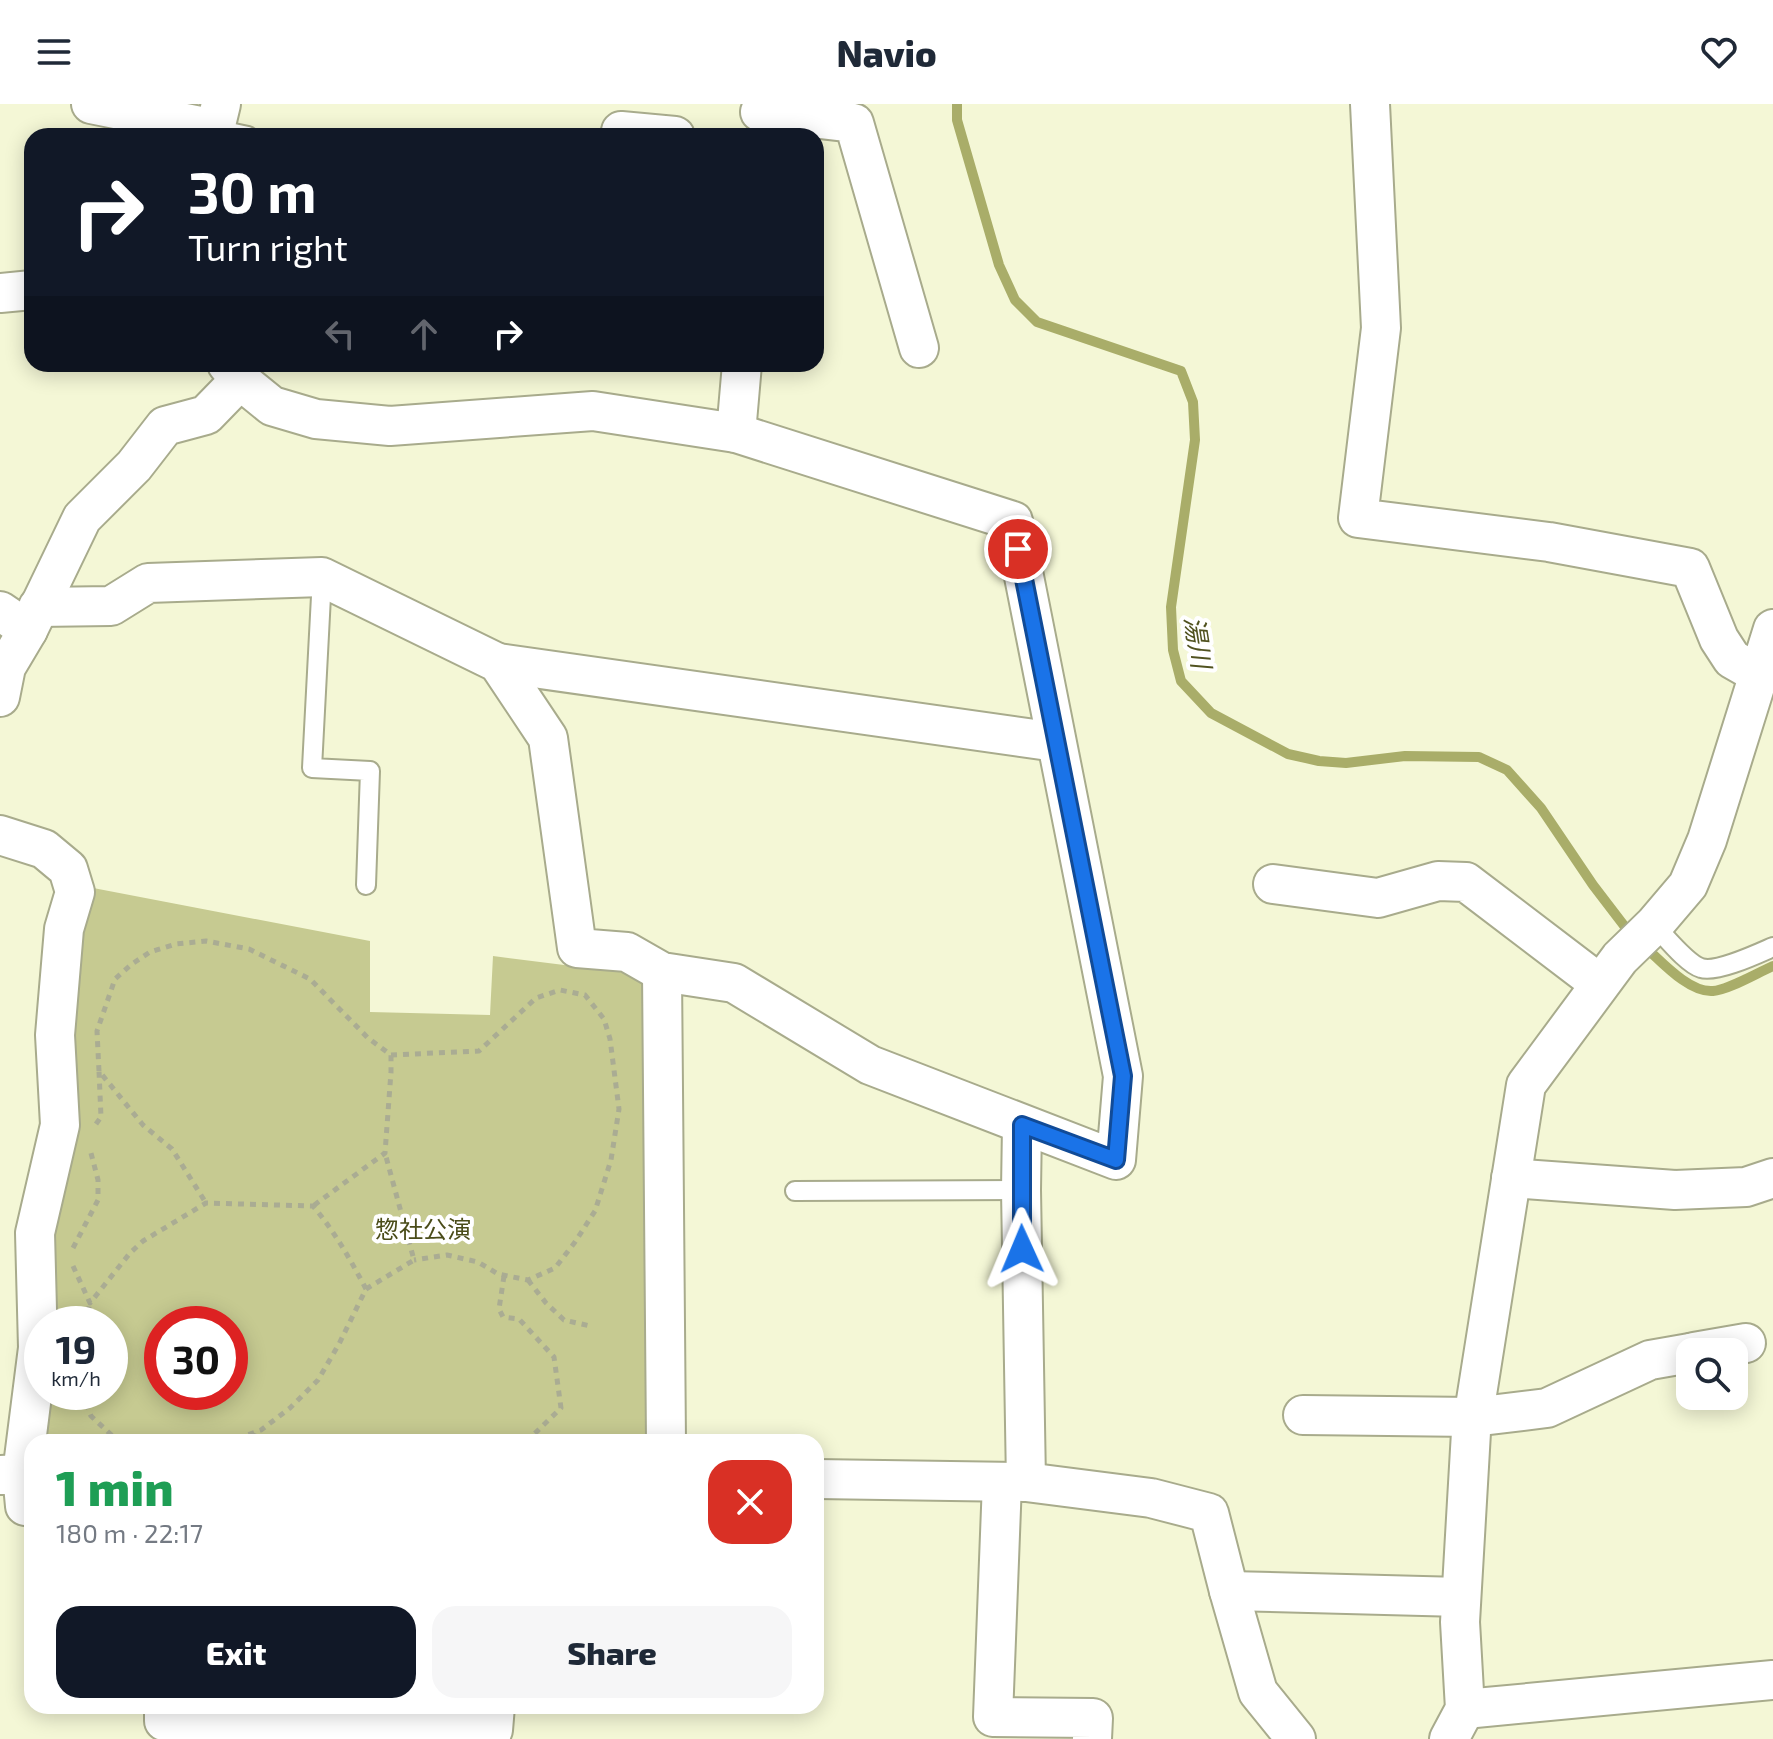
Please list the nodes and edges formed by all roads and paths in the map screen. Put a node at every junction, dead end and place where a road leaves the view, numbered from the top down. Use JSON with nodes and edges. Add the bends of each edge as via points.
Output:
{"nodes":[{"id":1,"x":91,"y":104,"type":"edge"},
{"id":2,"x":1370,"y":104,"type":"edge"},
{"id":3,"x":760,"y":117,"type":"edge"},
{"id":4,"x":228,"y":123,"type":"edge"},
{"id":5,"x":24,"y":291,"type":"edge"},
{"id":6,"x":0,"y":293,"type":"edge"},
{"id":7,"x":919,"y":348,"type":"dead end"},
{"id":8,"x":233,"y":372,"type":"edge"},
{"id":9,"x":741,"y":372,"type":"edge"},
{"id":10,"x":736,"y":433,"type":"junction"},
{"id":11,"x":322,"y":577,"type":"junction"},
{"id":12,"x":22,"y":616,"type":"edge"},
{"id":13,"x":1773,"y":629,"type":"edge"},
{"id":14,"x":498,"y":663,"type":"junction"},
{"id":15,"x":1760,"y":675,"type":"junction"},
{"id":16,"x":0,"y":697,"type":"edge"},
{"id":17,"x":1056,"y":742,"type":"junction"},
{"id":18,"x":0,"y":835,"type":"edge"},
{"id":19,"x":1273,"y":884,"type":"dead end"},
{"id":20,"x":366,"y":885,"type":"dead end"},
{"id":21,"x":1654,"y":925,"type":"junction"},
{"id":22,"x":1773,"y":947,"type":"edge"},
{"id":23,"x":662,"y":972,"type":"junction"},
{"id":24,"x":1600,"y":984,"type":"junction"},
{"id":25,"x":391,"y":1055,"type":"junction"},
{"id":26,"x":99,"y":1071,"type":"junction"},
{"id":27,"x":1022,"y":1125,"type":"junction"},
{"id":28,"x":94,"y":1126,"type":"dead end"},
{"id":29,"x":91,"y":1140,"type":"dead end"},
{"id":30,"x":385,"y":1153,"type":"junction"},
{"id":31,"x":1511,"y":1178,"type":"junction"},
{"id":32,"x":1773,"y":1178,"type":"edge"},
{"id":33,"x":1021,"y":1190,"type":"junction"},
{"id":34,"x":795,"y":1191,"type":"dead end"},
{"id":35,"x":206,"y":1203,"type":"junction"},
{"id":36,"x":313,"y":1206,"type":"junction"},
{"id":37,"x":414,"y":1260,"type":"junction"},
{"id":38,"x":504,"y":1276,"type":"junction"},
{"id":39,"x":528,"y":1280,"type":"junction"},
{"id":40,"x":366,"y":1289,"type":"junction"},
{"id":41,"x":90,"y":1303,"type":"junction"},
{"id":42,"x":89,"y":1306,"type":"edge"},
{"id":43,"x":590,"y":1326,"type":"dead end"},
{"id":44,"x":1676,"y":1355,"type":"edge"},
{"id":45,"x":89,"y":1410,"type":"edge"},
{"id":46,"x":1303,"y":1415,"type":"dead end"},
{"id":47,"x":1473,"y":1417,"type":"junction"},
{"id":48,"x":25,"y":1434,"type":"edge"},
{"id":49,"x":110,"y":1434,"type":"edge"},
{"id":50,"x":251,"y":1434,"type":"edge"},
{"id":51,"x":534,"y":1434,"type":"edge"},
{"id":52,"x":666,"y":1434,"type":"edge"},
{"id":53,"x":24,"y":1444,"type":"edge"},
{"id":54,"x":824,"y":1479,"type":"edge"},
{"id":55,"x":1014,"y":1482,"type":"junction"},
{"id":56,"x":18,"y":1485,"type":"edge"},
{"id":57,"x":1229,"y":1591,"type":"junction"},
{"id":58,"x":1461,"y":1597,"type":"junction"},
{"id":59,"x":1773,"y":1680,"type":"edge"},
{"id":60,"x":164,"y":1714,"type":"edge"},
{"id":61,"x":494,"y":1714,"type":"edge"},
{"id":62,"x":1457,"y":1724,"type":"edge"},
{"id":63,"x":1283,"y":1732,"type":"edge"},
{"id":64,"x":1092,"y":1739,"type":"edge"}],
"edges":[{"from":1,"to":4,"type":"street"},
{"from":2,"to":15,"type":"street","via":[[1381,328],[1358,518],[1549,542],[1690,568],[1732,659]]},
{"from":3,"to":7,"type":"street","via":[[854,123]]},
{"from":5,"to":6,"type":"street"},
{"from":8,"to":10,"type":"street","via":[[272,406],[316,419],[390,426],[593,411]]},
{"from":8,"to":12,"type":"street","via":[[206,415],[165,426],[82,518]]},
{"from":9,"to":10,"type":"street"},
{"from":10,"to":17,"type":"street","via":[[1013,521]]},
{"from":11,"to":12,"type":"street","via":[[148,583],[111,606]]},
{"from":11,"to":14,"type":"street"},
{"from":11,"to":20,"type":"lane","via":[[312,768],[370,771]]},
{"from":12,"to":16,"type":"street"},
{"from":13,"to":15,"type":"street"},
{"from":14,"to":17,"type":"street"},
{"from":14,"to":23,"type":"street","via":[[548,738],[577,948],[627,952]]},
{"from":15,"to":21,"type":"street","via":[[1688,885]]},
{"from":17,"to":27,"type":"street","via":[[1123,1076],[1116,1160]]},
{"from":18,"to":48,"type":"street","via":[[44,849],[68,869],[75,892],[64,929],[55,1035],[60,1125],[35,1233],[38,1348]]},
{"from":19,"to":24,"type":"street","via":[[1378,898],[1438,881],[1466,882]]},
{"from":21,"to":22,"type":"lane","via":[[1701,968],[1721,967]]},
{"from":21,"to":24,"type":"street"},
{"from":23,"to":27,"type":"street","via":[[734,983],[870,1065]]},
{"from":23,"to":52,"type":"street"},
{"from":24,"to":31,"type":"street","via":[[1526,1085]]},
{"from":25,"to":26,"type":"path","via":[[310,979],[249,949],[206,941],[150,952],[115,979],[97,1031]]},
{"from":25,"to":30,"type":"path"},
{"from":25,"to":39,"type":"path","via":[[479,1051],[536,998],[560,990],[585,995],[604,1019],[619,1109],[611,1160],[595,1211],[575,1242],[555,1268]]},
{"from":26,"to":28,"type":"path","via":[[101,1117]]},
{"from":26,"to":35,"type":"path","via":[[143,1125],[172,1149]]},
{"from":27,"to":33,"type":"street"},
{"from":29,"to":41,"type":"path","via":[[98,1200],[74,1245],[72,1265]]},
{"from":30,"to":36,"type":"path"},
{"from":30,"to":37,"type":"path"},
{"from":31,"to":32,"type":"street","via":[[1675,1190],[1746,1187]]},
{"from":31,"to":47,"type":"street"},
{"from":33,"to":34,"type":"lane"},
{"from":33,"to":55,"type":"street"},
{"from":35,"to":36,"type":"path"},
{"from":35,"to":41,"type":"path","via":[[143,1241]]},
{"from":36,"to":40,"type":"path","via":[[348,1253]]},
{"from":37,"to":38,"type":"path","via":[[447,1255],[478,1262]]},
{"from":37,"to":40,"type":"path"},
{"from":38,"to":39,"type":"path"},
{"from":38,"to":51,"type":"path","via":[[499,1309],[503,1317],[519,1319],[554,1357],[561,1408]]},
{"from":39,"to":43,"type":"path","via":[[564,1320]]},
{"from":40,"to":50,"type":"path","via":[[318,1380],[290,1408]]},
{"from":41,"to":42,"type":"path"},
{"from":44,"to":47,"type":"street","via":[[1650,1360],[1547,1408]]},
{"from":45,"to":49,"type":"path"},
{"from":46,"to":47,"type":"street"},
{"from":47,"to":58,"type":"street"},
{"from":53,"to":56,"type":"street"},
{"from":54,"to":55,"type":"street"},
{"from":55,"to":57,"type":"street","via":[[1151,1498],[1209,1513]]},
{"from":55,"to":64,"type":"street","via":[[993,1717],[1093,1718]]},
{"from":57,"to":58,"type":"street"},
{"from":57,"to":63,"type":"street","via":[[1258,1692]]},
{"from":58,"to":62,"type":"street"},
{"from":59,"to":62,"type":"street"},
{"from":60,"to":61,"type":"street","via":[[164,1721],[493,1730]]}]}
